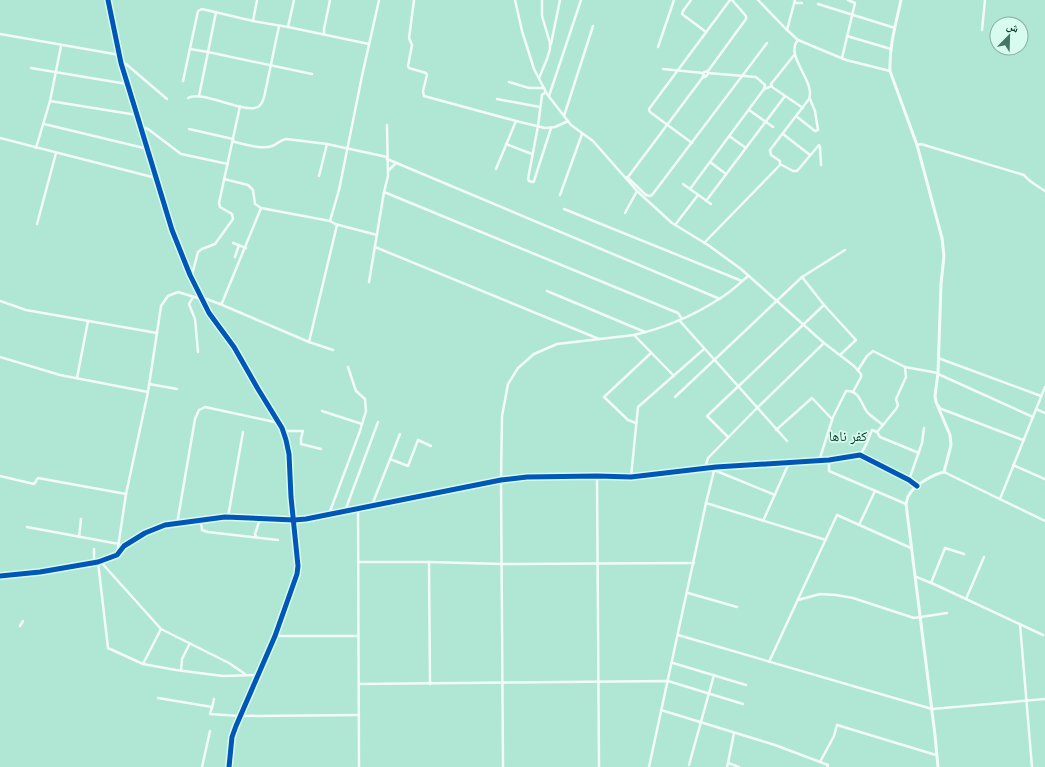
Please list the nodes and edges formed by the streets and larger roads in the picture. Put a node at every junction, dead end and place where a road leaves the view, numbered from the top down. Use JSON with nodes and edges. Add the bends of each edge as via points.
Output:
{"nodes":[{"id":1,"x":108,"y":0,"type":"edge"},
{"id":2,"x":258,"y":0,"type":"edge"},
{"id":3,"x":294,"y":0,"type":"edge"},
{"id":4,"x":330,"y":0,"type":"edge"},
{"id":5,"x":379,"y":0,"type":"edge"},
{"id":6,"x":414,"y":0,"type":"edge"},
{"id":7,"x":515,"y":0,"type":"edge"},
{"id":8,"x":542,"y":0,"type":"edge"},
{"id":9,"x":560,"y":0,"type":"edge"},
{"id":10,"x":581,"y":0,"type":"edge"},
{"id":11,"x":674,"y":0,"type":"edge"},
{"id":12,"x":691,"y":0,"type":"edge"},
{"id":13,"x":731,"y":0,"type":"edge"},
{"id":14,"x":758,"y":0,"type":"edge"},
{"id":15,"x":764,"y":0,"type":"edge"},
{"id":16,"x":848,"y":0,"type":"edge"},
{"id":17,"x":901,"y":0,"type":"edge"},
{"id":18,"x":985,"y":0,"type":"edge"},
{"id":19,"x":795,"y":1,"type":"edge"},
{"id":20,"x":802,"y":3,"type":"dead end"},
{"id":21,"x":818,"y":4,"type":"dead end"},
{"id":22,"x":762,"y":5,"type":"junction"},
{"id":23,"x":216,"y":12,"type":"junction"},
{"id":24,"x":852,"y":15,"type":"junction"},
{"id":25,"x":253,"y":21,"type":"junction"},
{"id":26,"x":279,"y":26,"type":"junction"},
{"id":27,"x":593,"y":26,"type":"dead end"},
{"id":28,"x":288,"y":27,"type":"junction"},
{"id":29,"x":895,"y":28,"type":"junction"},
{"id":30,"x":982,"y":30,"type":"dead end"},
{"id":31,"x":787,"y":31,"type":"junction"},
{"id":32,"x":706,"y":32,"type":"junction"},
{"id":33,"x":0,"y":34,"type":"edge"},
{"id":34,"x":324,"y":34,"type":"junction"},
{"id":35,"x":847,"y":36,"type":"junction"},
{"id":36,"x":798,"y":40,"type":"junction"},
{"id":37,"x":767,"y":43,"type":"dead end"},
{"id":38,"x":369,"y":44,"type":"junction"},
{"id":39,"x":61,"y":46,"type":"junction"},
{"id":40,"x":658,"y":47,"type":"dead end"},
{"id":41,"x":190,"y":49,"type":"junction"},
{"id":42,"x":550,"y":49,"type":"junction"},
{"id":43,"x":891,"y":49,"type":"junction"},
{"id":44,"x":208,"y":52,"type":"junction"},
{"id":45,"x":795,"y":54,"type":"junction"},
{"id":46,"x":120,"y":55,"type":"junction"},
{"id":47,"x":842,"y":58,"type":"junction"},
{"id":48,"x":121,"y":63,"type":"junction"},
{"id":49,"x":272,"y":66,"type":"junction"},
{"id":50,"x":31,"y":68,"type":"dead end"},
{"id":51,"x":662,"y":69,"type":"dead end"},
{"id":52,"x":56,"y":71,"type":"junction"},
{"id":53,"x":678,"y":71,"type":"junction"},
{"id":54,"x":890,"y":71,"type":"junction"},
{"id":55,"x":708,"y":72,"type":"junction"},
{"id":56,"x":703,"y":73,"type":"junction"},
{"id":57,"x":312,"y":74,"type":"dead end"},
{"id":58,"x":742,"y":76,"type":"junction"},
{"id":59,"x":703,"y":77,"type":"junction"},
{"id":60,"x":539,"y":79,"type":"junction"},
{"id":61,"x":183,"y":81,"type":"dead end"},
{"id":62,"x":509,"y":82,"type":"dead end"},
{"id":63,"x":128,"y":84,"type":"junction"},
{"id":64,"x":772,"y":86,"type":"junction"},
{"id":65,"x":764,"y":89,"type":"junction"},
{"id":66,"x":545,"y":90,"type":"junction"},
{"id":67,"x":198,"y":96,"type":"junction"},
{"id":68,"x":549,"y":96,"type":"junction"},
{"id":69,"x":785,"y":96,"type":"junction"},
{"id":70,"x":188,"y":98,"type":"dead end"},
{"id":71,"x":810,"y":98,"type":"junction"},
{"id":72,"x":167,"y":99,"type":"dead end"},
{"id":73,"x":497,"y":99,"type":"dead end"},
{"id":74,"x":50,"y":101,"type":"junction"},
{"id":75,"x":240,"y":106,"type":"junction"},
{"id":76,"x":540,"y":107,"type":"junction"},
{"id":77,"x":802,"y":108,"type":"junction"},
{"id":78,"x":749,"y":110,"type":"junction"},
{"id":79,"x":136,"y":115,"type":"junction"},
{"id":80,"x":564,"y":116,"type":"junction"},
{"id":81,"x":796,"y":116,"type":"junction"},
{"id":82,"x":516,"y":121,"type":"junction"},
{"id":83,"x":568,"y":121,"type":"junction"},
{"id":84,"x":766,"y":122,"type":"junction"},
{"id":85,"x":44,"y":124,"type":"junction"},
{"id":86,"x":387,"y":125,"type":"dead end"},
{"id":87,"x":668,"y":125,"type":"junction"},
{"id":88,"x":538,"y":126,"type":"junction"},
{"id":89,"x":140,"y":127,"type":"junction"},
{"id":90,"x":773,"y":127,"type":"dead end"},
{"id":91,"x":551,"y":128,"type":"junction"},
{"id":92,"x":189,"y":129,"type":"dead end"},
{"id":93,"x":582,"y":134,"type":"junction"},
{"id":94,"x":782,"y":134,"type":"junction"},
{"id":95,"x":729,"y":136,"type":"junction"},
{"id":96,"x":0,"y":138,"type":"edge"},
{"id":97,"x":233,"y":139,"type":"junction"},
{"id":98,"x":692,"y":143,"type":"junction"},
{"id":99,"x":327,"y":144,"type":"junction"},
{"id":100,"x":506,"y":144,"type":"junction"},
{"id":101,"x":917,"y":145,"type":"junction"},
{"id":102,"x":36,"y":148,"type":"junction"},
{"id":103,"x":347,"y":148,"type":"junction"},
{"id":104,"x":746,"y":148,"type":"junction"},
{"id":105,"x":148,"y":149,"type":"junction"},
{"id":106,"x":56,"y":153,"type":"junction"},
{"id":107,"x":532,"y":154,"type":"junction"},
{"id":108,"x":810,"y":155,"type":"junction"},
{"id":109,"x":387,"y":158,"type":"junction"},
{"id":110,"x":710,"y":162,"type":"junction"},
{"id":111,"x":396,"y":163,"type":"junction"},
{"id":112,"x":228,"y":164,"type":"junction"},
{"id":113,"x":780,"y":164,"type":"junction"},
{"id":114,"x":821,"y":165,"type":"dead end"},
{"id":115,"x":496,"y":169,"type":"dead end"},
{"id":116,"x":388,"y":172,"type":"junction"},
{"id":117,"x":726,"y":174,"type":"junction"},
{"id":118,"x":319,"y":176,"type":"dead end"},
{"id":119,"x":627,"y":178,"type":"junction"},
{"id":120,"x":157,"y":179,"type":"junction"},
{"id":121,"x":224,"y":179,"type":"junction"},
{"id":122,"x":683,"y":184,"type":"dead end"},
{"id":123,"x":690,"y":189,"type":"junction"},
{"id":124,"x":637,"y":191,"type":"junction"},
{"id":125,"x":1045,"y":191,"type":"edge"},
{"id":126,"x":384,"y":192,"type":"junction"},
{"id":127,"x":560,"y":195,"type":"dead end"},
{"id":128,"x":698,"y":195,"type":"junction"},
{"id":129,"x":706,"y":201,"type":"junction"},
{"id":130,"x":711,"y":204,"type":"dead end"},
{"id":131,"x":261,"y":208,"type":"junction"},
{"id":132,"x":564,"y":208,"type":"dead end"},
{"id":133,"x":626,"y":213,"type":"dead end"},
{"id":134,"x":330,"y":221,"type":"junction"},
{"id":135,"x":37,"y":224,"type":"dead end"},
{"id":136,"x":335,"y":224,"type":"junction"},
{"id":137,"x":675,"y":225,"type":"junction"},
{"id":138,"x":377,"y":235,"type":"junction"},
{"id":139,"x":704,"y":242,"type":"junction"},
{"id":140,"x":233,"y":243,"type":"dead end"},
{"id":141,"x":240,"y":246,"type":"junction"},
{"id":142,"x":246,"y":248,"type":"junction"},
{"id":143,"x":375,"y":248,"type":"junction"},
{"id":144,"x":845,"y":250,"type":"dead end"},
{"id":145,"x":235,"y":257,"type":"dead end"},
{"id":146,"x":190,"y":275,"type":"junction"},
{"id":147,"x":748,"y":276,"type":"junction"},
{"id":148,"x":802,"y":277,"type":"junction"},
{"id":149,"x":742,"y":281,"type":"junction"},
{"id":150,"x":369,"y":282,"type":"dead end"},
{"id":151,"x":546,"y":291,"type":"dead end"},
{"id":152,"x":193,"y":297,"type":"junction"},
{"id":153,"x":201,"y":298,"type":"junction"},
{"id":154,"x":720,"y":299,"type":"junction"},
{"id":155,"x":777,"y":300,"type":"junction"},
{"id":156,"x":0,"y":301,"type":"edge"},
{"id":157,"x":220,"y":304,"type":"junction"},
{"id":158,"x":824,"y":305,"type":"junction"},
{"id":159,"x":678,"y":320,"type":"junction"},
{"id":160,"x":682,"y":320,"type":"junction"},
{"id":161,"x":88,"y":321,"type":"junction"},
{"id":162,"x":803,"y":324,"type":"junction"},
{"id":163,"x":646,"y":332,"type":"junction"},
{"id":164,"x":157,"y":333,"type":"junction"},
{"id":165,"x":634,"y":334,"type":"junction"},
{"id":166,"x":599,"y":339,"type":"junction"},
{"id":167,"x":309,"y":342,"type":"junction"},
{"id":168,"x":824,"y":343,"type":"junction"},
{"id":169,"x":332,"y":350,"type":"dead end"},
{"id":170,"x":704,"y":350,"type":"junction"},
{"id":171,"x":198,"y":352,"type":"dead end"},
{"id":172,"x":651,"y":353,"type":"junction"},
{"id":173,"x":840,"y":355,"type":"junction"},
{"id":174,"x":0,"y":357,"type":"edge"},
{"id":175,"x":938,"y":358,"type":"junction"},
{"id":176,"x":714,"y":361,"type":"junction"},
{"id":177,"x":348,"y":367,"type":"dead end"},
{"id":178,"x":905,"y":367,"type":"junction"},
{"id":179,"x":858,"y":370,"type":"junction"},
{"id":180,"x":938,"y":373,"type":"junction"},
{"id":181,"x":674,"y":376,"type":"junction"},
{"id":182,"x":77,"y":378,"type":"junction"},
{"id":183,"x":149,"y":384,"type":"junction"},
{"id":184,"x":737,"y":386,"type":"junction"},
{"id":185,"x":1045,"y":387,"type":"edge"},
{"id":186,"x":177,"y":389,"type":"dead end"},
{"id":187,"x":148,"y":392,"type":"junction"},
{"id":188,"x":853,"y":392,"type":"junction"},
{"id":189,"x":1041,"y":396,"type":"junction"},
{"id":190,"x":675,"y":397,"type":"dead end"},
{"id":191,"x":936,"y":402,"type":"junction"},
{"id":192,"x":757,"y":408,"type":"junction"},
{"id":193,"x":1036,"y":410,"type":"junction"},
{"id":194,"x":322,"y":411,"type":"dead end"},
{"id":195,"x":1045,"y":413,"type":"edge"},
{"id":196,"x":1032,"y":417,"type":"junction"},
{"id":197,"x":832,"y":419,"type":"junction"},
{"id":198,"x":378,"y":422,"type":"dead end"},
{"id":199,"x":278,"y":423,"type":"junction"},
{"id":200,"x":636,"y":423,"type":"junction"},
{"id":201,"x":362,"y":424,"type":"junction"},
{"id":202,"x":883,"y":425,"type":"junction"},
{"id":203,"x":924,"y":428,"type":"dead end"},
{"id":204,"x":776,"y":430,"type":"junction"},
{"id":205,"x":283,"y":431,"type":"junction"},
{"id":206,"x":243,"y":432,"type":"dead end"},
{"id":207,"x":877,"y":432,"type":"junction"},
{"id":208,"x":400,"y":434,"type":"dead end"},
{"id":209,"x":728,"y":437,"type":"junction"},
{"id":210,"x":1023,"y":440,"type":"junction"},
{"id":211,"x":787,"y":441,"type":"dead end"},
{"id":212,"x":431,"y":446,"type":"dead end"},
{"id":213,"x":322,"y":449,"type":"dead end"},
{"id":214,"x":919,"y":453,"type":"junction"},
{"id":215,"x":860,"y":455,"type":"junction"},
{"id":216,"x":390,"y":459,"type":"junction"},
{"id":217,"x":829,"y":460,"type":"junction"},
{"id":218,"x":818,"y":461,"type":"junction"},
{"id":219,"x":789,"y":462,"type":"junction"},
{"id":220,"x":1013,"y":465,"type":"junction"},
{"id":221,"x":705,"y":468,"type":"junction"},
{"id":222,"x":715,"y":468,"type":"junction"},
{"id":223,"x":944,"y":472,"type":"junction"},
{"id":224,"x":0,"y":476,"type":"edge"},
{"id":225,"x":597,"y":476,"type":"junction"},
{"id":226,"x":631,"y":477,"type":"junction"},
{"id":227,"x":1045,"y":478,"type":"edge"},
{"id":228,"x":501,"y":480,"type":"junction"},
{"id":229,"x":909,"y":480,"type":"junction"},
{"id":230,"x":917,"y":486,"type":"junction"},
{"id":231,"x":875,"y":491,"type":"junction"},
{"id":232,"x":126,"y":494,"type":"junction"},
{"id":233,"x":775,"y":495,"type":"junction"},
{"id":234,"x":1000,"y":499,"type":"junction"},
{"id":235,"x":706,"y":503,"type":"junction"},
{"id":236,"x":906,"y":504,"type":"junction"},
{"id":237,"x":372,"y":506,"type":"junction"},
{"id":238,"x":358,"y":508,"type":"junction"},
{"id":239,"x":345,"y":511,"type":"junction"},
{"id":240,"x":329,"y":514,"type":"junction"},
{"id":241,"x":228,"y":517,"type":"junction"},
{"id":242,"x":81,"y":519,"type":"dead end"},
{"id":243,"x":260,"y":519,"type":"junction"},
{"id":244,"x":294,"y":520,"type":"junction"},
{"id":245,"x":201,"y":521,"type":"junction"},
{"id":246,"x":763,"y":521,"type":"junction"},
{"id":247,"x":1045,"y":521,"type":"edge"},
{"id":248,"x":177,"y":524,"type":"junction"},
{"id":249,"x":859,"y":525,"type":"junction"},
{"id":250,"x":27,"y":527,"type":"dead end"},
{"id":251,"x":79,"y":537,"type":"junction"},
{"id":252,"x":257,"y":537,"type":"junction"},
{"id":253,"x":278,"y":540,"type":"dead end"},
{"id":254,"x":826,"y":540,"type":"junction"},
{"id":255,"x":119,"y":544,"type":"junction"},
{"id":256,"x":912,"y":548,"type":"junction"},
{"id":257,"x":94,"y":549,"type":"dead end"},
{"id":258,"x":964,"y":554,"type":"dead end"},
{"id":259,"x":117,"y":555,"type":"junction"},
{"id":260,"x":984,"y":557,"type":"dead end"},
{"id":261,"x":99,"y":561,"type":"junction"},
{"id":262,"x":358,"y":562,"type":"junction"},
{"id":263,"x":429,"y":562,"type":"junction"},
{"id":264,"x":94,"y":563,"type":"junction"},
{"id":265,"x":597,"y":563,"type":"junction"},
{"id":266,"x":694,"y":563,"type":"junction"},
{"id":267,"x":502,"y":564,"type":"junction"},
{"id":268,"x":0,"y":576,"type":"edge"},
{"id":269,"x":916,"y":577,"type":"junction"},
{"id":270,"x":931,"y":583,"type":"junction"},
{"id":271,"x":688,"y":593,"type":"junction"},
{"id":272,"x":966,"y":599,"type":"junction"},
{"id":273,"x":798,"y":600,"type":"junction"},
{"id":274,"x":737,"y":607,"type":"dead end"},
{"id":275,"x":947,"y":613,"type":"dead end"},
{"id":276,"x":920,"y":617,"type":"junction"},
{"id":277,"x":23,"y":621,"type":"dead end"},
{"id":278,"x":1020,"y":624,"type":"junction"},
{"id":279,"x":20,"y":626,"type":"dead end"},
{"id":280,"x":161,"y":629,"type":"junction"},
{"id":281,"x":678,"y":635,"type":"junction"},
{"id":282,"x":1043,"y":635,"type":"dead end"},
{"id":283,"x":275,"y":636,"type":"junction"},
{"id":284,"x":358,"y":636,"type":"junction"},
{"id":285,"x":190,"y":643,"type":"junction"},
{"id":286,"x":769,"y":662,"type":"junction"},
{"id":287,"x":672,"y":663,"type":"junction"},
{"id":288,"x":143,"y":664,"type":"junction"},
{"id":289,"x":181,"y":670,"type":"junction"},
{"id":290,"x":245,"y":674,"type":"junction"},
{"id":291,"x":259,"y":674,"type":"junction"},
{"id":292,"x":714,"y":675,"type":"junction"},
{"id":293,"x":668,"y":681,"type":"junction"},
{"id":294,"x":598,"y":682,"type":"junction"},
{"id":295,"x":502,"y":683,"type":"junction"},
{"id":296,"x":360,"y":684,"type":"junction"},
{"id":297,"x":430,"y":684,"type":"junction"},
{"id":298,"x":746,"y":685,"type":"dead end"},
{"id":299,"x":709,"y":694,"type":"junction"},
{"id":300,"x":158,"y":698,"type":"dead end"},
{"id":301,"x":214,"y":699,"type":"dead end"},
{"id":302,"x":1045,"y":699,"type":"edge"},
{"id":303,"x":1027,"y":701,"type":"junction"},
{"id":304,"x":743,"y":704,"type":"dead end"},
{"id":305,"x":212,"y":708,"type":"junction"},
{"id":306,"x":932,"y":709,"type":"junction"},
{"id":307,"x":661,"y":710,"type":"junction"},
{"id":308,"x":359,"y":715,"type":"junction"},
{"id":309,"x":240,"y":716,"type":"junction"},
{"id":310,"x":701,"y":722,"type":"junction"},
{"id":311,"x":210,"y":731,"type":"dead end"},
{"id":312,"x":734,"y":733,"type":"junction"},
{"id":313,"x":936,"y":755,"type":"junction"},
{"id":314,"x":820,"y":762,"type":"junction"},
{"id":315,"x":728,"y":763,"type":"junction"},
{"id":316,"x":689,"y":765,"type":"dead end"},
{"id":317,"x":202,"y":767,"type":"edge"},
{"id":318,"x":228,"y":767,"type":"edge"},
{"id":319,"x":359,"y":767,"type":"edge"},
{"id":320,"x":503,"y":767,"type":"edge"},
{"id":321,"x":599,"y":767,"type":"edge"},
{"id":322,"x":649,"y":767,"type":"edge"},
{"id":323,"x":727,"y":767,"type":"edge"},
{"id":324,"x":739,"y":767,"type":"edge"},
{"id":325,"x":827,"y":767,"type":"edge"},
{"id":326,"x":938,"y":767,"type":"edge"},
{"id":327,"x":1032,"y":767,"type":"edge"}],
"edges":[{"from":1,"to":46,"type":"street"},
{"from":2,"to":25,"type":"street"},
{"from":3,"to":28,"type":"street"},
{"from":4,"to":34,"type":"street"},
{"from":5,"to":38,"type":"street"},
{"from":6,"to":82,"type":"street","via":[[409,38],[412,45],[408,66],[426,73],[424,96]]},
{"from":7,"to":60,"type":"street","via":[[522,31]]},
{"from":8,"to":42,"type":"street","via":[[542,16]]},
{"from":9,"to":42,"type":"street"},
{"from":10,"to":68,"type":"street"},
{"from":11,"to":40,"type":"street"},
{"from":12,"to":32,"type":"street","via":[[682,14]]},
{"from":13,"to":32,"type":"street"},
{"from":13,"to":55,"type":"street","via":[[746,16],[746,20]]},
{"from":14,"to":22,"type":"street"},
{"from":15,"to":22,"type":"street"},
{"from":16,"to":24,"type":"street","via":[[855,3]]},
{"from":17,"to":29,"type":"street"},
{"from":18,"to":30,"type":"street"},
{"from":19,"to":20,"type":"street"},
{"from":19,"to":31,"type":"street"},
{"from":21,"to":24,"type":"street"},
{"from":22,"to":31,"type":"street"},
{"from":23,"to":25,"type":"street"},
{"from":23,"to":41,"type":"street","via":[[198,10]]},
{"from":23,"to":44,"type":"street"},
{"from":24,"to":29,"type":"street"},
{"from":24,"to":35,"type":"street"},
{"from":25,"to":26,"type":"street"},
{"from":26,"to":28,"type":"street"},
{"from":26,"to":49,"type":"street"},
{"from":27,"to":80,"type":"street"},
{"from":28,"to":34,"type":"street"},
{"from":29,"to":43,"type":"street"},
{"from":31,"to":36,"type":"street"},
{"from":32,"to":53,"type":"street"},
{"from":33,"to":39,"type":"street"},
{"from":34,"to":38,"type":"street"},
{"from":35,"to":43,"type":"street"},
{"from":35,"to":47,"type":"street"},
{"from":36,"to":45,"type":"street"},
{"from":36,"to":47,"type":"street"},
{"from":37,"to":58,"type":"street"},
{"from":38,"to":103,"type":"street"},
{"from":39,"to":46,"type":"street"},
{"from":39,"to":52,"type":"street"},
{"from":41,"to":44,"type":"street"},
{"from":41,"to":61,"type":"street"},
{"from":42,"to":60,"type":"street"},
{"from":43,"to":54,"type":"street"},
{"from":44,"to":49,"type":"street"},
{"from":44,"to":67,"type":"street"},
{"from":45,"to":64,"type":"street","via":[[772,82]]},
{"from":45,"to":71,"type":"street","via":[[808,85]]},
{"from":46,"to":48,"type":"street"},
{"from":47,"to":54,"type":"street"},
{"from":48,"to":63,"type":"street"},
{"from":48,"to":72,"type":"street","via":[[126,64]]},
{"from":49,"to":57,"type":"street"},
{"from":49,"to":75,"type":"street","via":[[262,103],[256,107]]},
{"from":50,"to":52,"type":"street"},
{"from":51,"to":53,"type":"street"},
{"from":52,"to":63,"type":"street"},
{"from":52,"to":74,"type":"street"},
{"from":53,"to":56,"type":"street"},
{"from":53,"to":87,"type":"street","via":[[649,109]]},
{"from":54,"to":101,"type":"street"},
{"from":55,"to":56,"type":"street"},
{"from":55,"to":58,"type":"street"},
{"from":55,"to":59,"type":"street"},
{"from":56,"to":59,"type":"street"},
{"from":58,"to":65,"type":"street","via":[[756,77],[765,86]]},
{"from":58,"to":98,"type":"street"},
{"from":59,"to":87,"type":"street"},
{"from":60,"to":66,"type":"street"},
{"from":62,"to":66,"type":"street"},
{"from":63,"to":79,"type":"street"},
{"from":64,"to":65,"type":"street"},
{"from":64,"to":69,"type":"street"},
{"from":65,"to":78,"type":"street"},
{"from":66,"to":68,"type":"street"},
{"from":66,"to":76,"type":"street"},
{"from":67,"to":70,"type":"street"},
{"from":67,"to":75,"type":"street"},
{"from":68,"to":80,"type":"street"},
{"from":69,"to":77,"type":"street"},
{"from":69,"to":84,"type":"street"},
{"from":71,"to":77,"type":"street"},
{"from":71,"to":81,"type":"street","via":[[818,130],[815,131]]},
{"from":73,"to":76,"type":"street"},
{"from":74,"to":79,"type":"street"},
{"from":74,"to":85,"type":"street"},
{"from":75,"to":97,"type":"street"},
{"from":76,"to":88,"type":"street"},
{"from":77,"to":81,"type":"street"},
{"from":78,"to":84,"type":"street"},
{"from":78,"to":95,"type":"street"},
{"from":79,"to":89,"type":"street"},
{"from":80,"to":83,"type":"street"},
{"from":81,"to":94,"type":"street"},
{"from":82,"to":88,"type":"street"},
{"from":82,"to":100,"type":"street"},
{"from":83,"to":91,"type":"street"},
{"from":83,"to":93,"type":"street"},
{"from":84,"to":90,"type":"street"},
{"from":84,"to":104,"type":"street"},
{"from":85,"to":102,"type":"street"},
{"from":85,"to":105,"type":"street"},
{"from":86,"to":109,"type":"street"},
{"from":87,"to":98,"type":"street"},
{"from":87,"to":119,"type":"street"},
{"from":88,"to":91,"type":"street"},
{"from":88,"to":107,"type":"street"},
{"from":89,"to":105,"type":"street"},
{"from":89,"to":112,"type":"street","via":[[148,129],[181,154]]},
{"from":91,"to":107,"type":"street","via":[[533,182],[528,180]]},
{"from":92,"to":97,"type":"street"},
{"from":93,"to":119,"type":"street"},
{"from":93,"to":127,"type":"street"},
{"from":94,"to":108,"type":"street"},
{"from":94,"to":113,"type":"street","via":[[770,151]]},
{"from":95,"to":104,"type":"street"},
{"from":95,"to":110,"type":"street"},
{"from":96,"to":102,"type":"street"},
{"from":97,"to":99,"type":"street","via":[[234,142],[261,147],[274,146],[286,139]]},
{"from":97,"to":112,"type":"street"},
{"from":98,"to":119,"type":"street","via":[[651,196],[646,195]]},
{"from":99,"to":103,"type":"street"},
{"from":99,"to":118,"type":"street"},
{"from":100,"to":107,"type":"street"},
{"from":100,"to":115,"type":"street"},
{"from":101,"to":125,"type":"street","via":[[921,144],[1024,175],[1027,180]]},
{"from":101,"to":175,"type":"street","via":[[944,249]]},
{"from":102,"to":106,"type":"street"},
{"from":103,"to":109,"type":"street"},
{"from":103,"to":134,"type":"street"},
{"from":104,"to":117,"type":"street"},
{"from":105,"to":120,"type":"street"},
{"from":106,"to":120,"type":"street"},
{"from":106,"to":135,"type":"street"},
{"from":108,"to":113,"type":"street","via":[[796,172]]},
{"from":108,"to":114,"type":"street","via":[[817,146],[820,146]]},
{"from":109,"to":111,"type":"street"},
{"from":109,"to":116,"type":"street"},
{"from":110,"to":117,"type":"street"},
{"from":110,"to":123,"type":"street"},
{"from":111,"to":116,"type":"street"},
{"from":111,"to":154,"type":"street"},
{"from":112,"to":121,"type":"street"},
{"from":113,"to":139,"type":"street"},
{"from":116,"to":126,"type":"street"},
{"from":117,"to":129,"type":"street"},
{"from":119,"to":124,"type":"street"},
{"from":120,"to":146,"type":"street","via":[[172,230]]},
{"from":121,"to":131,"type":"street","via":[[248,185],[253,190],[255,204]]},
{"from":121,"to":146,"type":"street","via":[[219,204],[233,215],[233,220],[215,244],[198,252]]},
{"from":122,"to":123,"type":"street"},
{"from":123,"to":128,"type":"street"},
{"from":124,"to":133,"type":"street"},
{"from":124,"to":137,"type":"street"},
{"from":126,"to":138,"type":"street"},
{"from":126,"to":160,"type":"street","via":[[678,313]]},
{"from":128,"to":129,"type":"street"},
{"from":128,"to":137,"type":"street"},
{"from":129,"to":130,"type":"street"},
{"from":131,"to":134,"type":"street"},
{"from":131,"to":142,"type":"street"},
{"from":132,"to":149,"type":"street"},
{"from":134,"to":136,"type":"street"},
{"from":136,"to":138,"type":"street"},
{"from":136,"to":167,"type":"street","via":[[337,225]]},
{"from":137,"to":139,"type":"street"},
{"from":138,"to":143,"type":"street"},
{"from":139,"to":147,"type":"street"},
{"from":140,"to":141,"type":"street"},
{"from":141,"to":142,"type":"street"},
{"from":141,"to":145,"type":"street"},
{"from":142,"to":157,"type":"street"},
{"from":143,"to":150,"type":"street"},
{"from":143,"to":166,"type":"street"},
{"from":144,"to":148,"type":"street"},
{"from":146,"to":153,"type":"street"},
{"from":147,"to":149,"type":"street"},
{"from":147,"to":155,"type":"street"},
{"from":148,"to":155,"type":"street"},
{"from":148,"to":158,"type":"street"},
{"from":149,"to":154,"type":"street"},
{"from":151,"to":163,"type":"street"},
{"from":152,"to":153,"type":"street"},
{"from":152,"to":164,"type":"street","via":[[178,292],[168,296],[161,306]]},
{"from":152,"to":171,"type":"street","via":[[189,304],[195,319]]},
{"from":153,"to":157,"type":"street"},
{"from":153,"to":199,"type":"street","via":[[234,347]]},
{"from":154,"to":160,"type":"street"},
{"from":155,"to":162,"type":"street"},
{"from":155,"to":176,"type":"street"},
{"from":156,"to":161,"type":"street","via":[[26,310]]},
{"from":157,"to":167,"type":"street"},
{"from":158,"to":162,"type":"street"},
{"from":158,"to":173,"type":"street","via":[[856,340]]},
{"from":159,"to":160,"type":"street"},
{"from":159,"to":163,"type":"street"},
{"from":159,"to":170,"type":"street"},
{"from":161,"to":164,"type":"street"},
{"from":161,"to":182,"type":"street"},
{"from":162,"to":168,"type":"street"},
{"from":162,"to":184,"type":"street"},
{"from":163,"to":165,"type":"street"},
{"from":164,"to":183,"type":"street"},
{"from":165,"to":166,"type":"street"},
{"from":165,"to":172,"type":"street"},
{"from":166,"to":228,"type":"street","via":[[557,344],[534,354],[518,368],[508,384],[502,416]]},
{"from":167,"to":169,"type":"street"},
{"from":168,"to":173,"type":"street"},
{"from":168,"to":192,"type":"street"},
{"from":170,"to":176,"type":"street"},
{"from":170,"to":181,"type":"street"},
{"from":172,"to":181,"type":"street"},
{"from":172,"to":200,"type":"street","via":[[604,397],[628,420]]},
{"from":173,"to":179,"type":"street"},
{"from":174,"to":182,"type":"street"},
{"from":175,"to":180,"type":"street"},
{"from":175,"to":189,"type":"street"},
{"from":176,"to":184,"type":"street"},
{"from":176,"to":190,"type":"street"},
{"from":177,"to":201,"type":"street","via":[[356,391],[365,399],[366,412]]},
{"from":178,"to":179,"type":"street","via":[[873,350]]},
{"from":178,"to":180,"type":"street"},
{"from":178,"to":202,"type":"street","via":[[906,377],[896,399],[898,405]]},
{"from":179,"to":188,"type":"street","via":[[861,378]]},
{"from":180,"to":191,"type":"street"},
{"from":180,"to":196,"type":"street"},
{"from":181,"to":200,"type":"street","via":[[638,407]]},
{"from":182,"to":187,"type":"street"},
{"from":183,"to":186,"type":"street"},
{"from":183,"to":187,"type":"street"},
{"from":184,"to":192,"type":"street"},
{"from":184,"to":209,"type":"street","via":[[707,416]]},
{"from":185,"to":189,"type":"street"},
{"from":187,"to":232,"type":"street"},
{"from":188,"to":197,"type":"street","via":[[846,391]]},
{"from":188,"to":202,"type":"street","via":[[859,397],[867,412]]},
{"from":189,"to":193,"type":"street"},
{"from":191,"to":210,"type":"street","via":[[940,408]]},
{"from":191,"to":223,"type":"street","via":[[947,426],[951,445]]},
{"from":192,"to":204,"type":"street"},
{"from":192,"to":209,"type":"street"},
{"from":193,"to":195,"type":"street"},
{"from":193,"to":196,"type":"street"},
{"from":194,"to":201,"type":"street"},
{"from":196,"to":210,"type":"street"},
{"from":197,"to":204,"type":"street","via":[[812,398]]},
{"from":197,"to":218,"type":"street"},
{"from":198,"to":239,"type":"street"},
{"from":199,"to":205,"type":"street"},
{"from":199,"to":248,"type":"street","via":[[205,407],[199,410],[194,419]]},
{"from":200,"to":226,"type":"street"},
{"from":201,"to":240,"type":"street"},
{"from":202,"to":207,"type":"street"},
{"from":203,"to":214,"type":"street"},
{"from":204,"to":211,"type":"street"},
{"from":205,"to":213,"type":"street","via":[[303,431],[301,444]]},
{"from":205,"to":244,"type":"street","via":[[289,454]]},
{"from":206,"to":241,"type":"street"},
{"from":207,"to":214,"type":"street","via":[[880,437]]},
{"from":207,"to":215,"type":"street","via":[[872,430]]},
{"from":208,"to":216,"type":"street"},
{"from":209,"to":221,"type":"street","via":[[708,458]]},
{"from":210,"to":220,"type":"street"},
{"from":212,"to":216,"type":"street","via":[[418,440],[408,466]]},
{"from":214,"to":229,"type":"street"},
{"from":215,"to":217,"type":"street"},
{"from":215,"to":229,"type":"street"},
{"from":216,"to":237,"type":"street"},
{"from":217,"to":218,"type":"street"},
{"from":217,"to":231,"type":"street","via":[[829,471]]},
{"from":218,"to":219,"type":"street"},
{"from":219,"to":222,"type":"street"},
{"from":219,"to":233,"type":"street"},
{"from":220,"to":227,"type":"street"},
{"from":220,"to":234,"type":"street"},
{"from":221,"to":222,"type":"street"},
{"from":221,"to":226,"type":"street"},
{"from":222,"to":233,"type":"street"},
{"from":222,"to":235,"type":"street"},
{"from":223,"to":230,"type":"street","via":[[936,473]]},
{"from":223,"to":234,"type":"street"},
{"from":224,"to":232,"type":"street","via":[[34,484],[38,478]]},
{"from":225,"to":226,"type":"street"},
{"from":225,"to":228,"type":"street"},
{"from":225,"to":265,"type":"street"},
{"from":228,"to":237,"type":"street"},
{"from":228,"to":267,"type":"street"},
{"from":229,"to":230,"type":"street"},
{"from":230,"to":236,"type":"street","via":[[908,496]]},
{"from":231,"to":236,"type":"street"},
{"from":231,"to":249,"type":"street"},
{"from":232,"to":255,"type":"street"},
{"from":233,"to":246,"type":"street"},
{"from":234,"to":247,"type":"street"},
{"from":235,"to":246,"type":"street"},
{"from":235,"to":266,"type":"street"},
{"from":236,"to":256,"type":"street"},
{"from":237,"to":238,"type":"street"},
{"from":238,"to":239,"type":"street"},
{"from":238,"to":262,"type":"street"},
{"from":239,"to":240,"type":"street"},
{"from":240,"to":244,"type":"street"},
{"from":241,"to":243,"type":"street"},
{"from":241,"to":245,"type":"street"},
{"from":242,"to":251,"type":"street"},
{"from":243,"to":244,"type":"street"},
{"from":243,"to":252,"type":"street","via":[[255,534]]},
{"from":244,"to":283,"type":"street","via":[[297,574]]},
{"from":245,"to":248,"type":"street"},
{"from":245,"to":252,"type":"street","via":[[202,530],[208,532]]},
{"from":246,"to":254,"type":"street"},
{"from":248,"to":259,"type":"street","via":[[165,525],[145,533],[124,546]]},
{"from":249,"to":254,"type":"street","via":[[837,515]]},
{"from":249,"to":256,"type":"street"},
{"from":250,"to":251,"type":"street"},
{"from":251,"to":255,"type":"street"},
{"from":252,"to":253,"type":"street"},
{"from":254,"to":273,"type":"street"},
{"from":255,"to":259,"type":"street"},
{"from":256,"to":269,"type":"street"},
{"from":257,"to":264,"type":"street"},
{"from":258,"to":270,"type":"street","via":[[945,548]]},
{"from":259,"to":261,"type":"street"},
{"from":260,"to":272,"type":"street"},
{"from":261,"to":264,"type":"street"},
{"from":261,"to":280,"type":"street"},
{"from":261,"to":288,"type":"street","via":[[108,648]]},
{"from":262,"to":263,"type":"street"},
{"from":262,"to":284,"type":"street"},
{"from":263,"to":267,"type":"street"},
{"from":263,"to":297,"type":"street"},
{"from":264,"to":268,"type":"street"},
{"from":265,"to":266,"type":"street"},
{"from":265,"to":267,"type":"street"},
{"from":265,"to":294,"type":"street"},
{"from":266,"to":271,"type":"street"},
{"from":267,"to":295,"type":"street"},
{"from":269,"to":270,"type":"street"},
{"from":269,"to":276,"type":"street"},
{"from":270,"to":272,"type":"street"},
{"from":271,"to":274,"type":"street"},
{"from":271,"to":281,"type":"street"},
{"from":272,"to":278,"type":"street"},
{"from":273,"to":276,"type":"street","via":[[820,594],[836,594],[914,618]]},
{"from":273,"to":286,"type":"street"},
{"from":275,"to":276,"type":"street"},
{"from":276,"to":306,"type":"street"},
{"from":277,"to":279,"type":"street"},
{"from":278,"to":282,"type":"street"},
{"from":278,"to":303,"type":"street"},
{"from":280,"to":285,"type":"street"},
{"from":280,"to":288,"type":"street"},
{"from":281,"to":286,"type":"street"},
{"from":281,"to":287,"type":"street"},
{"from":283,"to":284,"type":"street"},
{"from":283,"to":291,"type":"street"},
{"from":284,"to":296,"type":"street"},
{"from":285,"to":289,"type":"street","via":[[182,659]]},
{"from":285,"to":290,"type":"street"},
{"from":286,"to":306,"type":"street"},
{"from":287,"to":292,"type":"street"},
{"from":287,"to":293,"type":"street"},
{"from":288,"to":289,"type":"street"},
{"from":289,"to":290,"type":"street","via":[[223,676]]},
{"from":290,"to":291,"type":"street"},
{"from":291,"to":309,"type":"street"},
{"from":292,"to":298,"type":"street"},
{"from":292,"to":299,"type":"street"},
{"from":293,"to":294,"type":"street"},
{"from":293,"to":299,"type":"street"},
{"from":293,"to":307,"type":"street"},
{"from":294,"to":295,"type":"street"},
{"from":294,"to":321,"type":"street"},
{"from":295,"to":297,"type":"street"},
{"from":295,"to":320,"type":"street"},
{"from":296,"to":297,"type":"street"},
{"from":296,"to":308,"type":"street"},
{"from":299,"to":304,"type":"street"},
{"from":299,"to":310,"type":"street"},
{"from":300,"to":305,"type":"street"},
{"from":301,"to":305,"type":"street"},
{"from":302,"to":303,"type":"street"},
{"from":303,"to":306,"type":"street"},
{"from":303,"to":327,"type":"street"},
{"from":305,"to":309,"type":"street","via":[[210,714]]},
{"from":306,"to":313,"type":"street"},
{"from":307,"to":310,"type":"street"},
{"from":307,"to":322,"type":"street"},
{"from":308,"to":309,"type":"street"},
{"from":308,"to":319,"type":"street"},
{"from":309,"to":318,"type":"street","via":[[232,738]]},
{"from":310,"to":312,"type":"street"},
{"from":310,"to":316,"type":"street"},
{"from":311,"to":317,"type":"street"},
{"from":312,"to":314,"type":"street"},
{"from":312,"to":315,"type":"street"},
{"from":313,"to":314,"type":"street","via":[[837,725]]},
{"from":313,"to":326,"type":"street"},
{"from":314,"to":325,"type":"street","via":[[828,765]]},
{"from":315,"to":323,"type":"street"},
{"from":315,"to":324,"type":"street"}]}
